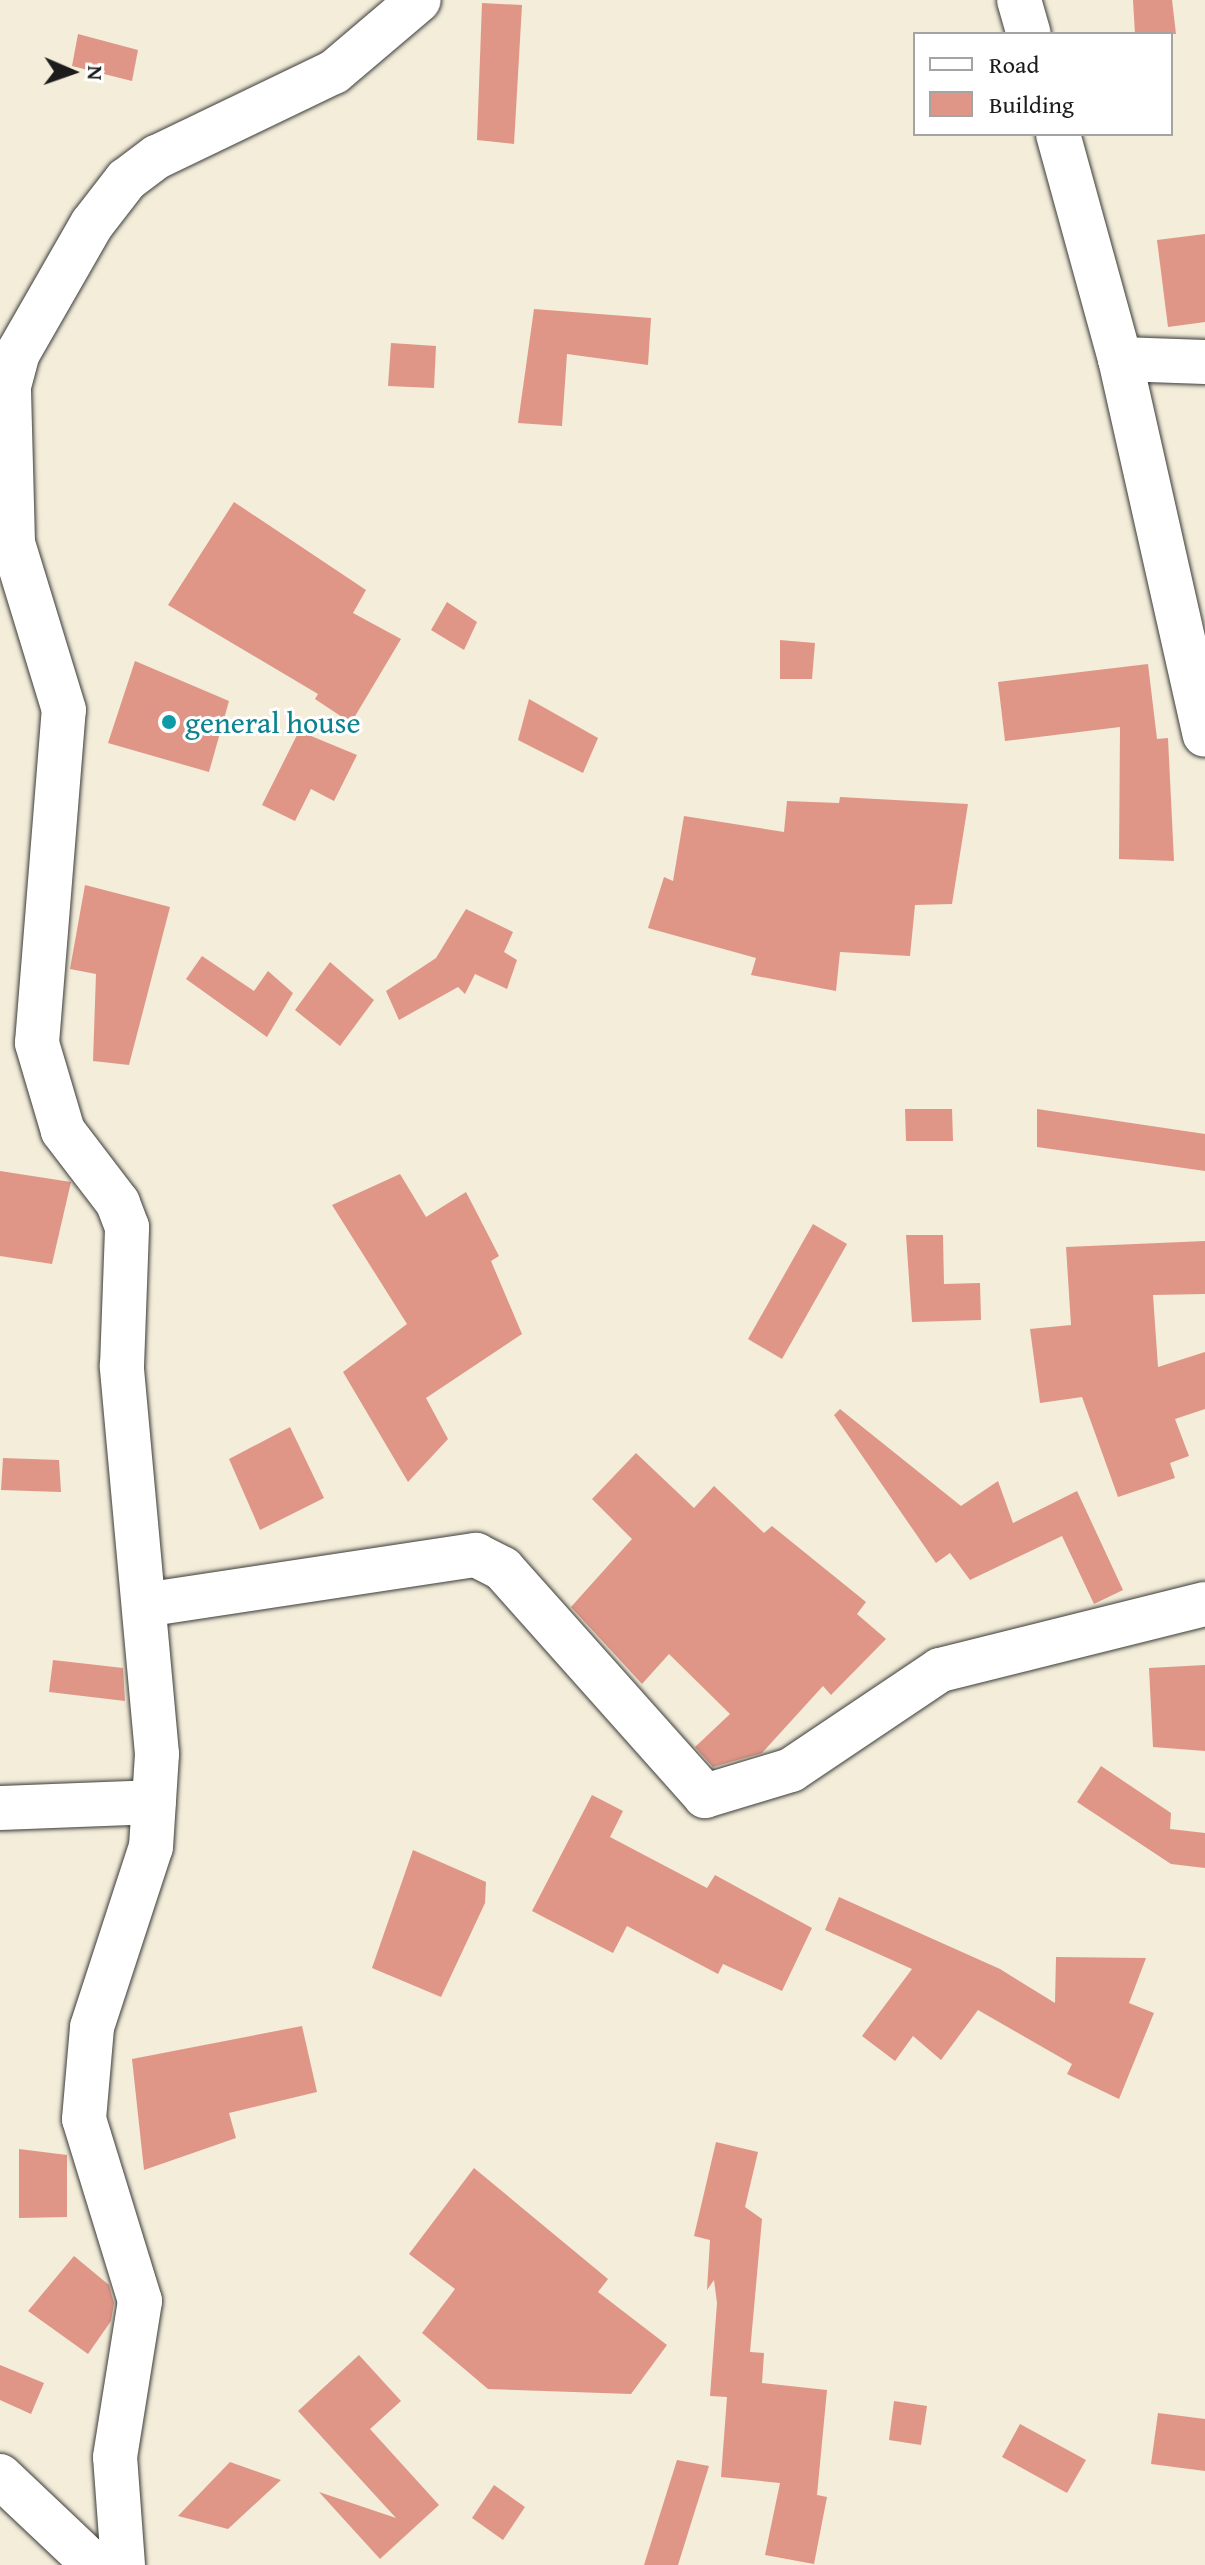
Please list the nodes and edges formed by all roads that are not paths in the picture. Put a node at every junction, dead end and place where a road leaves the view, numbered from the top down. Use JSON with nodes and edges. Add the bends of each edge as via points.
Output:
{"nodes":[{"id":1,"x":419,"y":0,"type":"edge"},
{"id":2,"x":1019,"y":0,"type":"edge"},
{"id":3,"x":1028,"y":32,"type":"edge"},
{"id":4,"x":1059,"y":136,"type":"edge"},
{"id":5,"x":1120,"y":359,"type":"junction"},
{"id":6,"x":1205,"y":362,"type":"edge"},
{"id":7,"x":1205,"y":735,"type":"edge"},
{"id":8,"x":1205,"y":1604,"type":"edge"},
{"id":9,"x":144,"y":1605,"type":"junction"},
{"id":10,"x":154,"y":1802,"type":"junction"},
{"id":11,"x":0,"y":1808,"type":"edge"},
{"id":12,"x":0,"y":2476,"type":"edge"},
{"id":13,"x":94,"y":2565,"type":"edge"},
{"id":14,"x":123,"y":2565,"type":"edge"}],
"edges":[{"from":1,"to":9,"type":"street","via":[[334,72],[157,157],[126,180],[92,224],[18,353],[9,386],[13,543],[64,710],[37,1043],[63,1131],[118,1203],[127,1227],[122,1366]]},
{"from":2,"to":3,"type":"street"},
{"from":4,"to":5,"type":"street"},
{"from":5,"to":6,"type":"street"},
{"from":5,"to":7,"type":"street"},
{"from":8,"to":9,"type":"street","via":[[953,1665],[791,1770],[705,1796],[503,1569],[476,1555]]},
{"from":9,"to":10,"type":"street"},
{"from":10,"to":11,"type":"street"},
{"from":10,"to":14,"type":"street","via":[[151,1847],[92,2027],[84,2119],[140,2301],[115,2457]]},
{"from":12,"to":13,"type":"street"}]}
